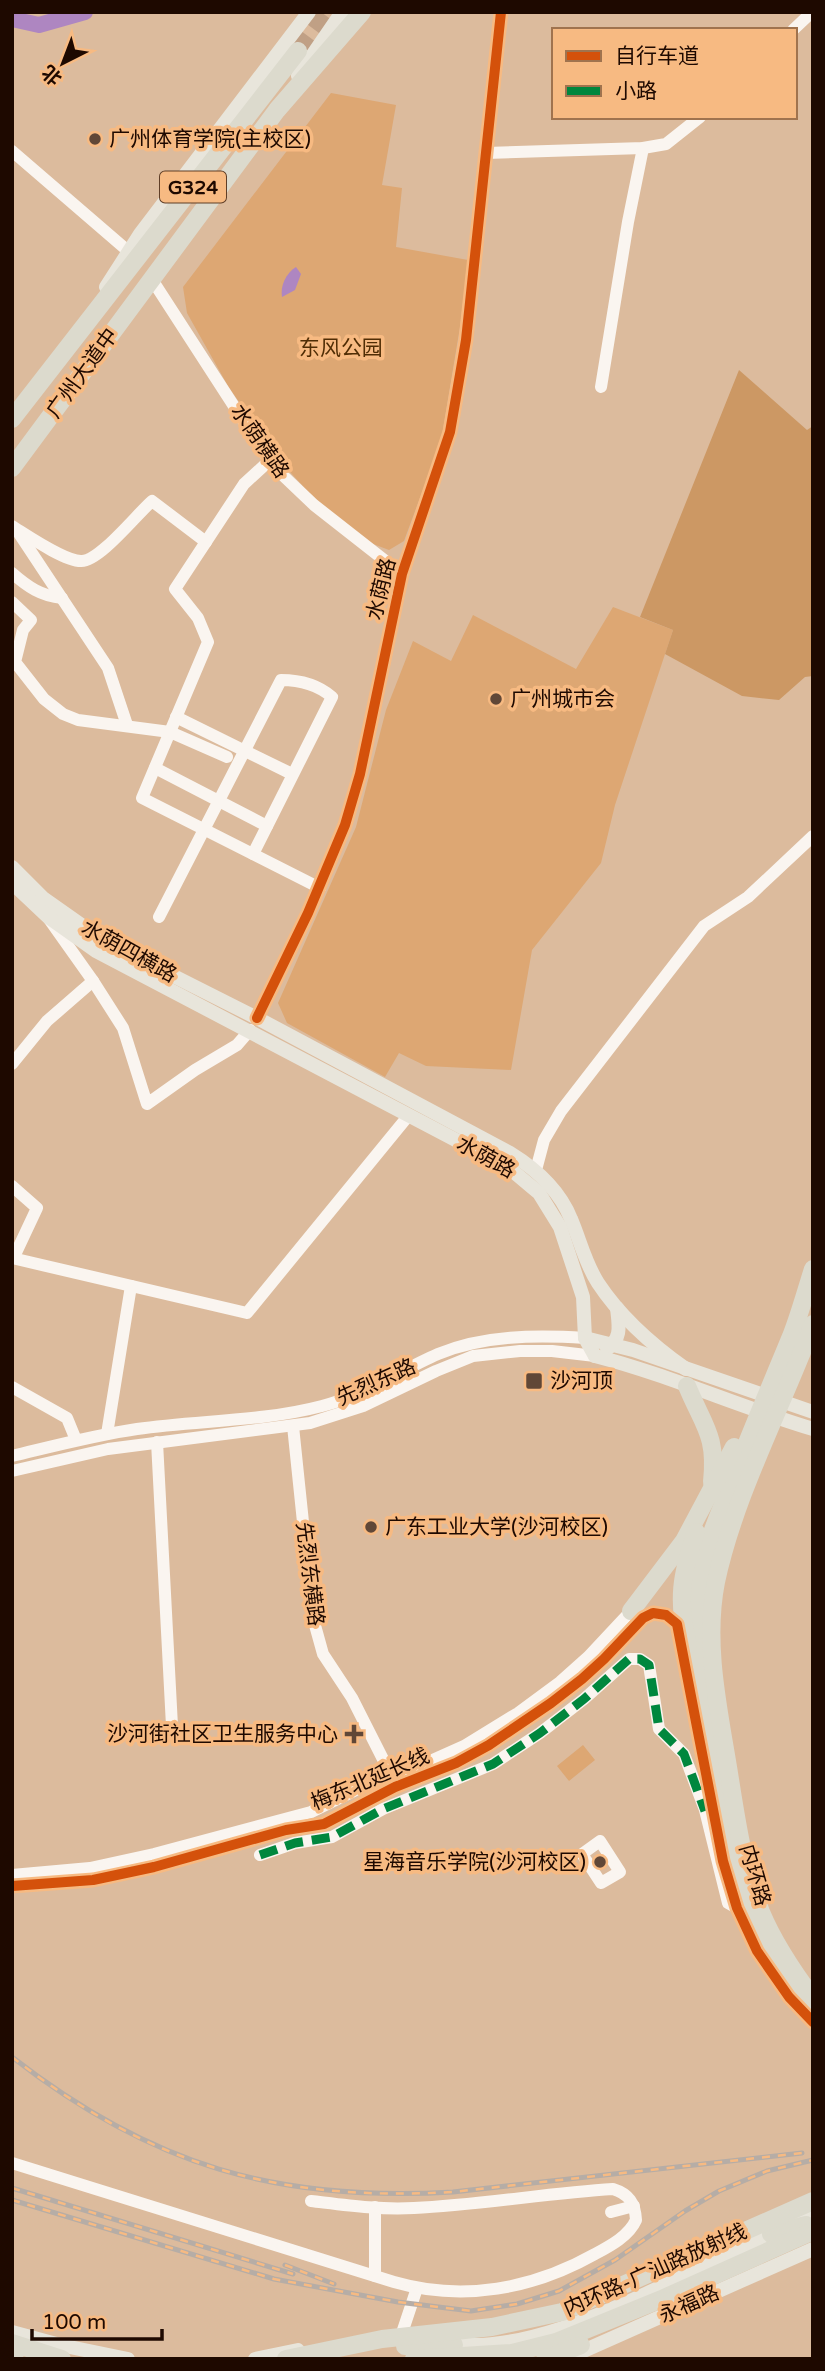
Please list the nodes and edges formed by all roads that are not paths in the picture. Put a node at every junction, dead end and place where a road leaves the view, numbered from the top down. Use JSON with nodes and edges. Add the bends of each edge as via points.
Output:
{"nodes":[{"id":1,"x":309,"y":12,"type":"edge"},
{"id":2,"x":342,"y":12,"type":"edge"},
{"id":3,"x":362,"y":12,"type":"edge"},
{"id":4,"x":501,"y":12,"type":"edge"},
{"id":5,"x":811,"y":12,"type":"edge"},
{"id":6,"x":795,"y":28,"type":"edge"},
{"id":7,"x":300,"y":49,"type":"junction"},
{"id":8,"x":277,"y":110,"type":"junction"},
{"id":9,"x":697,"y":119,"type":"edge"},
{"id":10,"x":643,"y":148,"type":"junction"},
{"id":11,"x":12,"y":151,"type":"edge"},
{"id":12,"x":486,"y":153,"type":"junction"},
{"id":13,"x":128,"y":251,"type":"junction"},
{"id":14,"x":151,"y":278,"type":"junction"},
{"id":15,"x":86,"y":322,"type":"junction"},
{"id":16,"x":601,"y":387,"type":"dead end"},
{"id":17,"x":12,"y":419,"type":"edge"},
{"id":18,"x":269,"y":461,"type":"junction"},
{"id":19,"x":12,"y":468,"type":"edge"},
{"id":20,"x":14,"y":528,"type":"edge"},
{"id":21,"x":206,"y":542,"type":"junction"},
{"id":22,"x":12,"y":573,"type":"edge"},
{"id":23,"x":402,"y":574,"type":"junction"},
{"id":24,"x":62,"y":598,"type":"junction"},
{"id":25,"x":12,"y":602,"type":"edge"},
{"id":26,"x":176,"y":717,"type":"junction"},
{"id":27,"x":127,"y":725,"type":"junction"},
{"id":28,"x":170,"y":732,"type":"junction"},
{"id":29,"x":244,"y":751,"type":"junction"},
{"id":30,"x":228,"y":757,"type":"dead end"},
{"id":31,"x":155,"y":768,"type":"junction"},
{"id":32,"x":292,"y":774,"type":"junction"},
{"id":33,"x":218,"y":800,"type":"junction"},
{"id":34,"x":267,"y":825,"type":"junction"},
{"id":35,"x":205,"y":830,"type":"junction"},
{"id":36,"x":813,"y":836,"type":"edge"},
{"id":37,"x":253,"y":854,"type":"junction"},
{"id":38,"x":12,"y":867,"type":"edge"},
{"id":39,"x":12,"y":883,"type":"edge"},
{"id":40,"x":320,"y":888,"type":"junction"},
{"id":41,"x":48,"y":917,"type":"junction"},
{"id":42,"x":159,"y":917,"type":"dead end"},
{"id":43,"x":93,"y":981,"type":"junction"},
{"id":44,"x":253,"y":1024,"type":"junction"},
{"id":45,"x":12,"y":1065,"type":"edge"},
{"id":46,"x":409,"y":1115,"type":"junction"},
{"id":47,"x":536,"y":1170,"type":"junction"},
{"id":48,"x":12,"y":1186,"type":"edge"},
{"id":49,"x":13,"y":1258,"type":"edge"},
{"id":50,"x":811,"y":1273,"type":"edge"},
{"id":51,"x":131,"y":1286,"type":"junction"},
{"id":52,"x":616,"y":1307,"type":"junction"},
{"id":53,"x":813,"y":1324,"type":"edge"},
{"id":54,"x":585,"y":1338,"type":"junction"},
{"id":55,"x":613,"y":1345,"type":"junction"},
{"id":56,"x":595,"y":1356,"type":"junction"},
{"id":57,"x":686,"y":1378,"type":"junction"},
{"id":58,"x":12,"y":1387,"type":"edge"},
{"id":59,"x":806,"y":1410,"type":"edge"},
{"id":60,"x":293,"y":1426,"type":"junction"},
{"id":61,"x":139,"y":1429,"type":"junction"},
{"id":62,"x":813,"y":1429,"type":"edge"},
{"id":63,"x":107,"y":1434,"type":"junction"},
{"id":64,"x":76,"y":1440,"type":"junction"},
{"id":65,"x":157,"y":1442,"type":"junction"},
{"id":66,"x":142,"y":1444,"type":"junction"},
{"id":67,"x":12,"y":1456,"type":"edge"},
{"id":68,"x":12,"y":1471,"type":"edge"},
{"id":69,"x":631,"y":1611,"type":"joint"},
{"id":70,"x":623,"y":1639,"type":"junction"},
{"id":71,"x":629,"y":1659,"type":"junction"},
{"id":72,"x":705,"y":1723,"type":"junction"},
{"id":73,"x":172,"y":1726,"type":"dead end"},
{"id":74,"x":390,"y":1773,"type":"junction"},
{"id":75,"x":396,"y":1787,"type":"junction"},
{"id":76,"x":324,"y":1824,"type":"junction"},
{"id":77,"x":332,"y":1837,"type":"junction"},
{"id":78,"x":229,"y":1840,"type":"junction"},
{"id":79,"x":260,"y":1855,"type":"dead end"},
{"id":80,"x":12,"y":1875,"type":"edge"},
{"id":81,"x":12,"y":1886,"type":"edge"},
{"id":82,"x":737,"y":1908,"type":"junction"},
{"id":83,"x":813,"y":1998,"type":"edge"},
{"id":84,"x":813,"y":2020,"type":"edge"},
{"id":85,"x":12,"y":2163,"type":"edge"},
{"id":86,"x":311,"y":2201,"type":"dead end"},
{"id":87,"x":813,"y":2201,"type":"edge"},
{"id":88,"x":634,"y":2206,"type":"junction"},
{"id":89,"x":375,"y":2207,"type":"junction"},
{"id":90,"x":611,"y":2212,"type":"dead end"},
{"id":91,"x":813,"y":2213,"type":"edge"},
{"id":92,"x":813,"y":2224,"type":"edge"},
{"id":93,"x":813,"y":2231,"type":"edge"},
{"id":94,"x":771,"y":2234,"type":"junction"},
{"id":95,"x":813,"y":2239,"type":"edge"},
{"id":96,"x":813,"y":2249,"type":"edge"},
{"id":97,"x":374,"y":2276,"type":"junction"},
{"id":98,"x":417,"y":2288,"type":"junction"},
{"id":99,"x":12,"y":2332,"type":"edge"},
{"id":100,"x":401,"y":2336,"type":"junction"},
{"id":101,"x":12,"y":2343,"type":"edge"},
{"id":102,"x":454,"y":2345,"type":"junction"},
{"id":103,"x":62,"y":2359,"type":"edge"},
{"id":104,"x":128,"y":2359,"type":"edge"},
{"id":105,"x":255,"y":2359,"type":"edge"},
{"id":106,"x":286,"y":2359,"type":"edge"},
{"id":107,"x":295,"y":2359,"type":"edge"},
{"id":108,"x":414,"y":2359,"type":"edge"},
{"id":109,"x":545,"y":2359,"type":"edge"},
{"id":110,"x":564,"y":2359,"type":"edge"}],
"edges":[{"from":1,"to":7,"type":"main road"},
{"from":2,"to":7,"type":"main road"},
{"from":3,"to":8,"type":"highway","number":"G324"},
{"from":4,"to":12,"type":"street","name":"水荫路"},
{"from":5,"to":6,"type":"street"},
{"from":7,"to":8,"type":"main road"},
{"from":7,"to":13,"type":"main road"},
{"from":7,"to":15,"type":"highway","number":"G324"},
{"from":8,"to":14,"type":"highway","number":"G324"},
{"from":9,"to":10,"type":"street","via":[[666,144]]},
{"from":10,"to":12,"type":"street"},
{"from":10,"to":16,"type":"street"},
{"from":11,"to":13,"type":"street"},
{"from":12,"to":23,"type":"street","name":"水荫路","via":[[456,405]]},
{"from":13,"to":15,"type":"main road"},
{"from":14,"to":18,"type":"street","name":"水荫横路"},
{"from":14,"to":19,"type":"highway","name":"广州大道中","number":"G324"},
{"from":15,"to":17,"type":"highway","name":"广州大道中","number":"G324"},
{"from":18,"to":21,"type":"street","via":[[244,484]]},
{"from":18,"to":23,"type":"street","name":"水荫横路","via":[[314,505]]},
{"from":20,"to":21,"type":"street","via":[[83,562],[152,501]]},
{"from":20,"to":24,"type":"street"},
{"from":21,"to":26,"type":"street","via":[[175,589],[198,618],[208,642]]},
{"from":22,"to":24,"type":"street","via":[[46,597]]},
{"from":23,"to":40,"type":"street","name":"水荫路","via":[[360,774]]},
{"from":24,"to":27,"type":"street","via":[[108,668]]},
{"from":25,"to":27,"type":"street","via":[[31,620],[23,630],[15,662],[44,699],[78,720]]},
{"from":26,"to":28,"type":"street"},
{"from":26,"to":29,"type":"street"},
{"from":27,"to":28,"type":"street"},
{"from":28,"to":30,"type":"street"},
{"from":28,"to":31,"type":"street"},
{"from":29,"to":32,"type":"street"},
{"from":29,"to":32,"type":"street","via":[[281,680],[298,680],[324,690],[331,696]]},
{"from":29,"to":33,"type":"street"},
{"from":31,"to":33,"type":"street"},
{"from":31,"to":35,"type":"street","via":[[142,799]]},
{"from":32,"to":34,"type":"street"},
{"from":33,"to":34,"type":"street"},
{"from":33,"to":35,"type":"street"},
{"from":34,"to":37,"type":"street"},
{"from":35,"to":37,"type":"street"},
{"from":35,"to":42,"type":"street"},
{"from":36,"to":47,"type":"street","via":[[748,897],[704,926],[561,1111],[544,1140]]},
{"from":37,"to":40,"type":"street"},
{"from":38,"to":44,"type":"main road","name":"水荫四横路","via":[[43,898],[104,941]]},
{"from":39,"to":41,"type":"main road","name":"水荫四横路"},
{"from":40,"to":44,"type":"street","name":"水荫路"},
{"from":41,"to":43,"type":"street"},
{"from":41,"to":44,"type":"main road","name":"水荫四横路","via":[[96,951]]},
{"from":43,"to":44,"type":"street","via":[[123,1028],[147,1104],[237,1045]]},
{"from":43,"to":45,"type":"street","via":[[47,1021]]},
{"from":44,"to":46,"type":"main road","name":"水荫路"},
{"from":44,"to":47,"type":"main road","name":"水荫路"},
{"from":46,"to":51,"type":"street","via":[[247,1313]]},
{"from":46,"to":54,"type":"main road","name":"水荫路","via":[[509,1168],[539,1193],[560,1227],[583,1297]]},
{"from":47,"to":52,"type":"main road","name":"水荫路","via":[[563,1203],[592,1272]]},
{"from":48,"to":49,"type":"street","via":[[37,1208]]},
{"from":49,"to":51,"type":"street"},
{"from":50,"to":69,"type":"highway","via":[[775,1362],[695,1523]]},
{"from":50,"to":72,"type":"highway","name":"内环路","via":[[707,1547],[697,1590],[695,1650]]},
{"from":51,"to":63,"type":"street"},
{"from":52,"to":55,"type":"main road","via":[[620,1329]]},
{"from":52,"to":57,"type":"main road","name":"水荫路"},
{"from":53,"to":83,"type":"highway","name":"内环路","via":[[723,1555],[714,1600],[712,1647],[743,1856],[767,1926]]},
{"from":54,"to":55,"type":"main road","name":"先烈东路"},
{"from":54,"to":56,"type":"main road","name":"水荫路"},
{"from":54,"to":61,"type":"street","name":"先烈东路","via":[[483,1341],[440,1353],[323,1406]]},
{"from":55,"to":56,"type":"main road"},
{"from":55,"to":57,"type":"main road","name":"先烈东路"},
{"from":56,"to":57,"type":"main road","name":"先烈东路"},
{"from":56,"to":60,"type":"street","name":"先烈东路","via":[[520,1351],[473,1356],[347,1413]]},
{"from":57,"to":59,"type":"main road","name":"先烈东路","via":[[734,1385]]},
{"from":57,"to":62,"type":"main road","name":"先烈东路","via":[[730,1401]]},
{"from":57,"to":72,"type":"highway","via":[[713,1448],[712,1483],[685,1565],[680,1601]]},
{"from":58,"to":64,"type":"street","via":[[67,1418]]},
{"from":60,"to":65,"type":"street","name":"先烈东路"},
{"from":60,"to":74,"type":"street","name":"先烈东横路","via":[[313,1618],[323,1654],[352,1698]]},
{"from":61,"to":63,"type":"street","name":"先烈东路"},
{"from":61,"to":66,"type":"street"},
{"from":63,"to":64,"type":"street","name":"先烈东路"},
{"from":64,"to":67,"type":"street","name":"先烈东路"},
{"from":65,"to":66,"type":"street","name":"先烈东路"},
{"from":65,"to":73,"type":"street"},
{"from":66,"to":68,"type":"street","name":"先烈东路"},
{"from":69,"to":74,"type":"street","name":"梅东北延长线","via":[[569,1674],[518,1713],[464,1746],[417,1767]]},
{"from":70,"to":71,"type":"street"},
{"from":70,"to":75,"type":"street","name":"梅东北延长线","via":[[551,1703],[489,1745]]},
{"from":70,"to":82,"type":"street","name":"梅东北延长线","via":[[653,1613],[666,1615],[677,1624],[723,1861]]},
{"from":71,"to":77,"type":"street","via":[[558,1719],[493,1763],[383,1809]]},
{"from":71,"to":82,"type":"street","via":[[649,1665],[659,1729],[684,1754],[705,1810],[728,1903]]},
{"from":72,"to":84,"type":"highway","name":"内环路","via":[[725,1842],[741,1903],[774,1969]]},
{"from":74,"to":75,"type":"street","name":"先烈东横路"},
{"from":74,"to":78,"type":"street","name":"梅东北延长线","via":[[311,1812]]},
{"from":75,"to":76,"type":"street","name":"梅东北延长线"},
{"from":76,"to":77,"type":"street"},
{"from":76,"to":78,"type":"street","name":"梅东北延长线"},
{"from":77,"to":79,"type":"street"},
{"from":78,"to":80,"type":"street","name":"梅东北延长线","via":[[123,1862]]},
{"from":78,"to":81,"type":"street","name":"梅东北延长线","via":[[93,1880]]},
{"from":82,"to":84,"type":"street","via":[[757,1951],[789,1997]]},
{"from":85,"to":97,"type":"street"},
{"from":86,"to":89,"type":"street"},
{"from":87,"to":106,"type":"highway","name":"内环路-广汕路放射线","via":[[562,2312],[501,2325],[382,2339]]},
{"from":88,"to":89,"type":"street","via":[[613,2189],[494,2202]]},
{"from":88,"to":90,"type":"street"},
{"from":88,"to":98,"type":"street","via":[[636,2220],[628,2232],[544,2278],[480,2292]]},
{"from":89,"to":97,"type":"street"},
{"from":91,"to":94,"type":"main road","name":"永福路"},
{"from":92,"to":94,"type":"highway"},
{"from":93,"to":108,"type":"highway","via":[[556,2342],[512,2353]]},
{"from":94,"to":102,"type":"main road","name":"永福路","via":[[570,2325],[526,2338]]},
{"from":95,"to":109,"type":"highway","name":"内环路-广汕路放射线"},
{"from":96,"to":110,"type":"main road","name":"永福路"},
{"from":97,"to":98,"type":"street"},
{"from":98,"to":100,"type":"street"},
{"from":99,"to":104,"type":"main road"},
{"from":100,"to":102,"type":"main road","name":"永福路"},
{"from":100,"to":105,"type":"main road","name":"永福路","via":[[378,2335]]},
{"from":101,"to":103,"type":"highway"},
{"from":102,"to":107,"type":"highway","via":[[367,2349]]}]}
